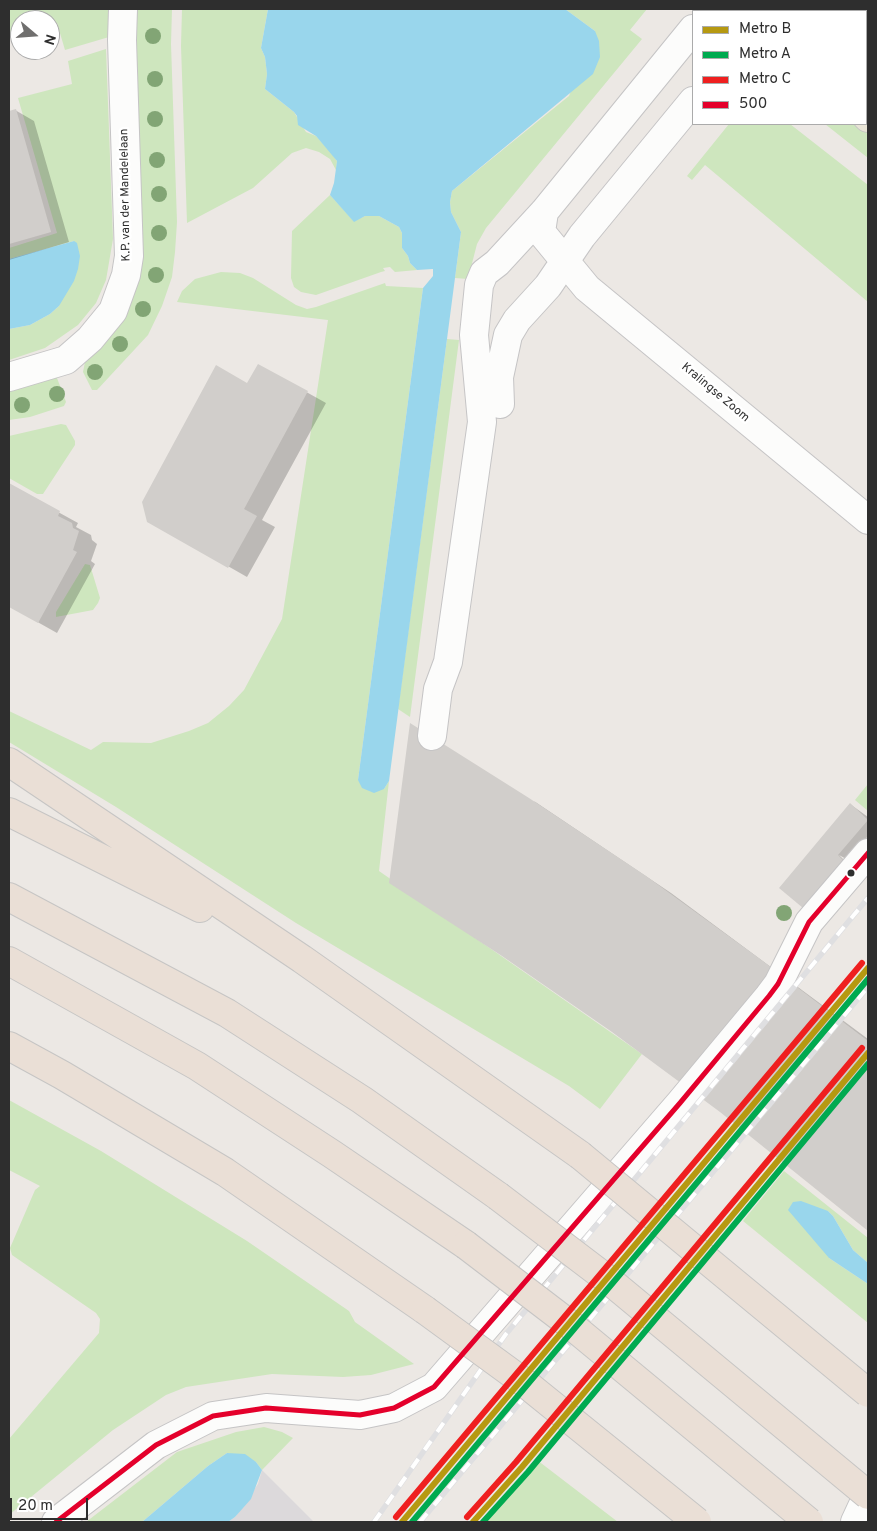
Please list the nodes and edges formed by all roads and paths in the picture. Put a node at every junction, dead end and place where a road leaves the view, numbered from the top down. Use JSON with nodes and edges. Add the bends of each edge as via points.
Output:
{"nodes":[{"id":1,"x":123,"y":9,"type":"edge"},
{"id":2,"x":692,"y":30,"type":"edge"},
{"id":3,"x":692,"y":103,"type":"edge"},
{"id":4,"x":544,"y":212,"type":"junction"},
{"id":5,"x":565,"y":263,"type":"junction"},
{"id":6,"x":9,"y":377,"type":"edge"},
{"id":7,"x":491,"y":413,"type":"junction"},
{"id":8,"x":867,"y":519,"type":"edge"},
{"id":9,"x":440,"y":742,"type":"dead end"},
{"id":10,"x":9,"y":762,"type":"edge"},
{"id":11,"x":9,"y":812,"type":"edge"},
{"id":12,"x":868,"y":853,"type":"edge"},
{"id":13,"x":9,"y":897,"type":"edge"},
{"id":14,"x":302,"y":958,"type":"junction"},
{"id":15,"x":9,"y":961,"type":"edge"},
{"id":16,"x":9,"y":1046,"type":"edge"},
{"id":17,"x":868,"y":1394,"type":"edge"},
{"id":18,"x":868,"y":1494,"type":"edge"},
{"id":19,"x":56,"y":1522,"type":"edge"},
{"id":20,"x":697,"y":1522,"type":"edge"},
{"id":21,"x":809,"y":1522,"type":"edge"},
{"id":22,"x":856,"y":1522,"type":"edge"}],
"edges":[{"from":1,"to":6,"type":"street","name":"K.P. van der Mandelelaan","via":[[129,256],[126,275],[113,311],[90,339],[66,360]]},
{"from":2,"to":4,"type":"street"},
{"from":3,"to":5,"type":"street","via":[[582,236]]},
{"from":4,"to":5,"type":"street","name":"Kralingse Zoom","via":[[541,232]]},
{"from":4,"to":7,"type":"street","via":[[497,263],[485,344],[478,363]]},
{"from":5,"to":7,"type":"street","via":[[517,320],[508,336]]},
{"from":5,"to":8,"type":"street","name":"Kralingse Zoom","via":[[587,288]]},
{"from":7,"to":9,"type":"street","via":[[448,662],[438,688]]},
{"from":10,"to":14,"type":"highway"},
{"from":11,"to":14,"type":"highway"},
{"from":12,"to":19,"type":"street","via":[[809,922],[770,996],[434,1387],[394,1408],[360,1415],[266,1408],[213,1416],[156,1445]]},
{"from":13,"to":18,"type":"highway","bridge":true,"via":[[226,1013],[362,1100],[498,1196],[611,1282]]},
{"from":14,"to":17,"type":"highway","bridge":true,"via":[[542,1127],[661,1220]]},
{"from":15,"to":21,"type":"highway","bridge":true,"via":[[196,1066],[466,1246],[572,1326]]},
{"from":16,"to":20,"type":"highway","bridge":true,"via":[[225,1172],[425,1310],[525,1383]]},
{"from":18,"to":22,"type":"street"}]}
